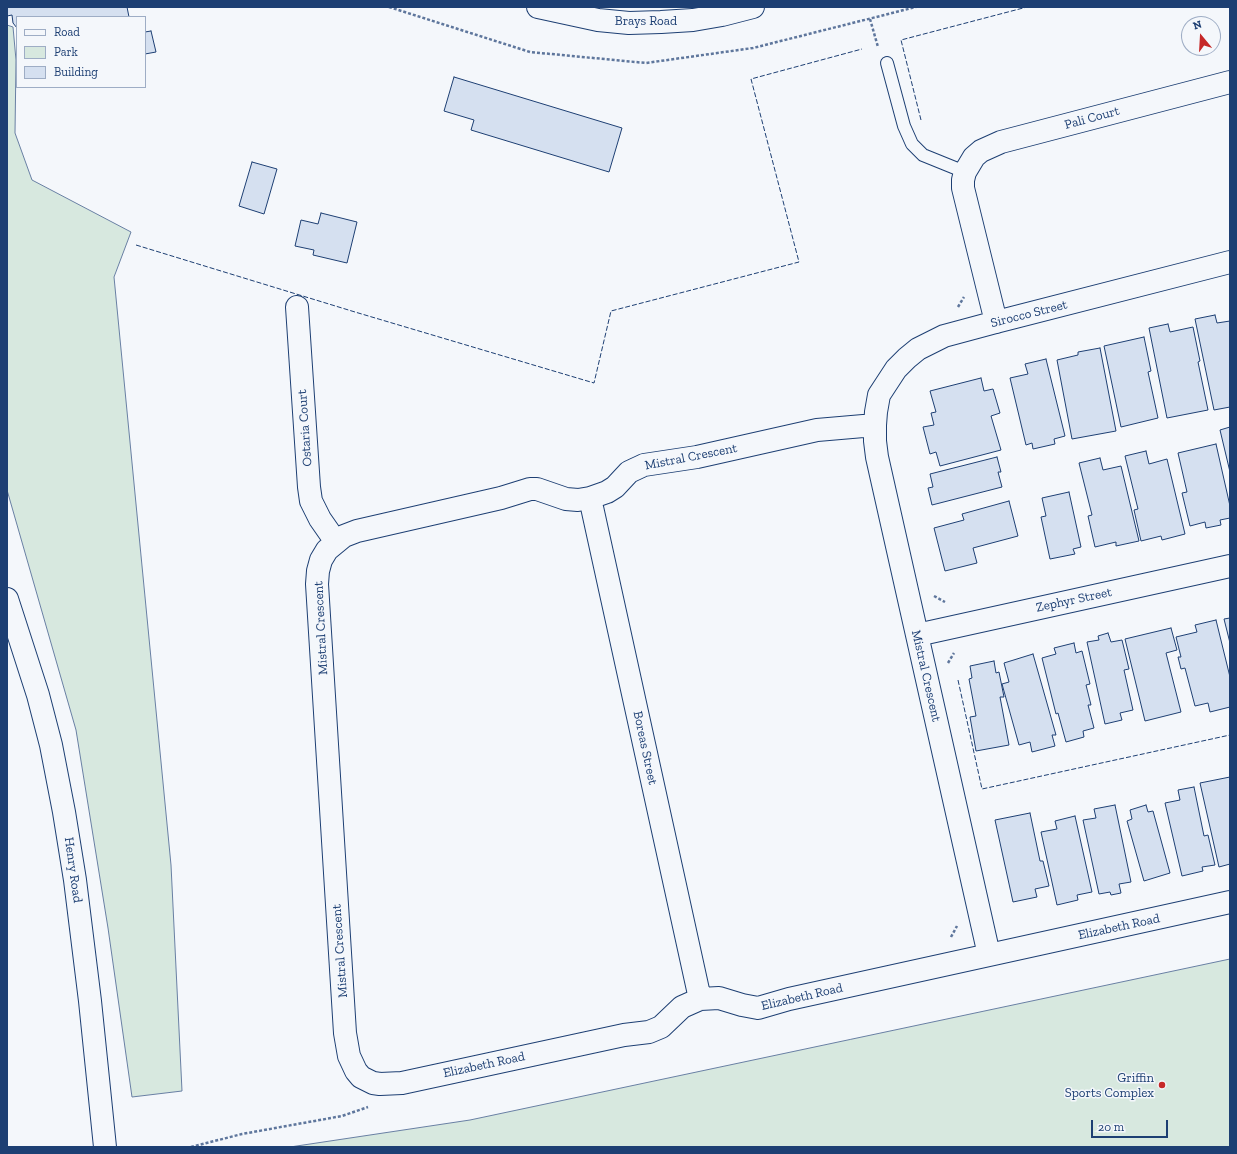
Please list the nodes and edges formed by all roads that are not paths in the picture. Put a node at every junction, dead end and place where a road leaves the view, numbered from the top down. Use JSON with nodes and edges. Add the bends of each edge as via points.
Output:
{"nodes":[{"id":1,"x":538,"y":7,"type":"edge"},
{"id":2,"x":753,"y":7,"type":"edge"},
{"id":3,"x":887,"y":63,"type":"road end"},
{"id":4,"x":1230,"y":82,"type":"edge"},
{"id":5,"x":965,"y":172,"type":"junction"},
{"id":6,"x":1230,"y":262,"type":"edge"},
{"id":7,"x":297,"y":306,"type":"dead end"},
{"id":8,"x":996,"y":322,"type":"junction"},
{"id":9,"x":875,"y":425,"type":"junction"},
{"id":10,"x":590,"y":498,"type":"junction"},
{"id":11,"x":336,"y":542,"type":"junction"},
{"id":12,"x":1230,"y":566,"type":"edge"},
{"id":13,"x":7,"y":599,"type":"edge"},
{"id":14,"x":917,"y":635,"type":"junction"},
{"id":15,"x":1230,"y":902,"type":"edge"},
{"id":16,"x":989,"y":955,"type":"junction"},
{"id":17,"x":700,"y":999,"type":"junction"},
{"id":18,"x":367,"y":1080,"type":"joint"},
{"id":19,"x":105,"y":1147,"type":"edge"}],
"edges":[{"from":1,"to":2,"type":"street","name":"Brays Road","via":[[598,20],[629,22],[693,20]]},
{"from":3,"to":5,"type":"lane","via":[[904,126],[912,144],[923,155]]},
{"from":4,"to":5,"type":"street","name":"Pali Court","via":[[1001,142],[981,151]]},
{"from":5,"to":8,"type":"street","via":[[965,200]]},
{"from":6,"to":8,"type":"street","name":"Sirocco Street"},
{"from":7,"to":11,"type":"street","name":"Ostaria Court","via":[[310,494],[315,510]]},
{"from":8,"to":9,"type":"street","name":"Sirocco Street","via":[[944,336],[918,349],[907,358],[896,369],[879,395]]},
{"from":9,"to":10,"type":"street","name":"Mistral Crescent","via":[[817,430],[698,457],[644,465],[629,472],[607,492]]},
{"from":9,"to":14,"type":"street","name":"Mistral Crescent","via":[[877,457]]},
{"from":10,"to":11,"type":"street","name":"Mistral Crescent","via":[[566,499],[530,489],[357,531]]},
{"from":10,"to":17,"type":"street","name":"Boreas Street"},
{"from":11,"to":18,"type":"street","name":"Mistral Crescent","via":[[321,560],[317,584],[346,1046],[352,1064]]},
{"from":12,"to":14,"type":"street","name":"Zephyr Street"},
{"from":13,"to":19,"type":"street","name":"Henry Road","via":[[38,695],[64,812],[90,1001]]},
{"from":14,"to":16,"type":"street","name":"Mistral Crescent"},
{"from":15,"to":16,"type":"street","name":"Elizabeth Road"},
{"from":16,"to":17,"type":"street","name":"Elizabeth Road","via":[[758,1008],[719,998]]},
{"from":17,"to":18,"type":"street","name":"Elizabeth Road","via":[[682,1007],[661,1027],[649,1032],[624,1035],[402,1083],[380,1084]]}]}
